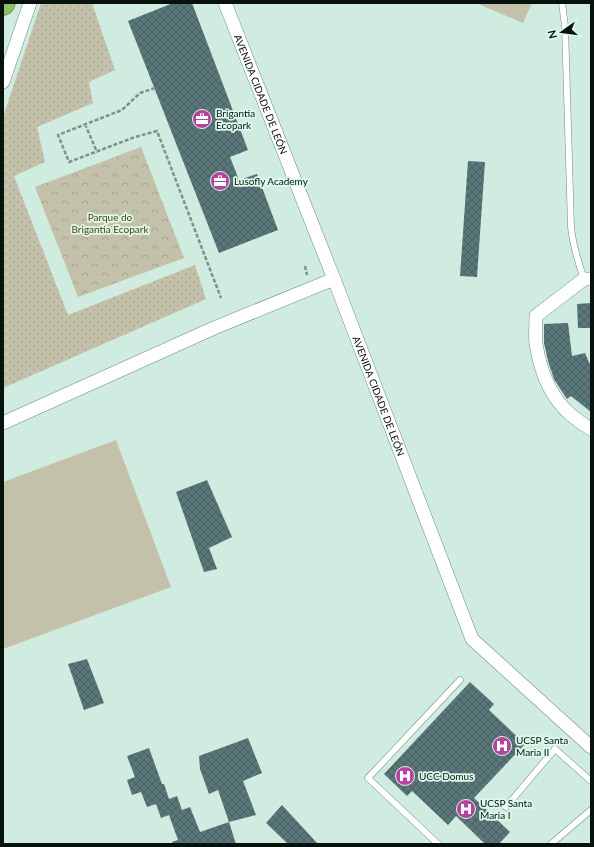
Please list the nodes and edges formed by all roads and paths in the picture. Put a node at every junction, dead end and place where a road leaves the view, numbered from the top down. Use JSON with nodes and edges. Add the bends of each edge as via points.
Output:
{"nodes":[{"id":1,"x":30,"y":3,"type":"edge"},
{"id":2,"x":225,"y":3,"type":"edge"},
{"id":3,"x":562,"y":3,"type":"edge"},
{"id":4,"x":3,"y":82,"type":"edge"},
{"id":5,"x":155,"y":88,"type":"dead end"},
{"id":6,"x":85,"y":124,"type":"junction"},
{"id":7,"x":97,"y":152,"type":"junction"},
{"id":8,"x":334,"y":279,"type":"junction"},
{"id":9,"x":587,"y":279,"type":"edge"},
{"id":10,"x":221,"y":298,"type":"dead end"},
{"id":11,"x":3,"y":424,"type":"edge"},
{"id":12,"x":591,"y":429,"type":"edge"},
{"id":13,"x":460,"y":680,"type":"dead end"},
{"id":14,"x":591,"y":747,"type":"edge"},
{"id":15,"x":591,"y":781,"type":"edge"},
{"id":16,"x":506,"y":807,"type":"dead end"},
{"id":17,"x":591,"y":810,"type":"edge"},
{"id":18,"x":438,"y":844,"type":"edge"},
{"id":19,"x":551,"y":844,"type":"edge"}],
"edges":[{"from":1,"to":4,"type":"street"},
{"from":2,"to":8,"type":"street","name":"AVENIDA CIDADE DE LEÓN"},
{"from":3,"to":9,"type":"lane","via":[[565,26],[572,239]]},
{"from":5,"to":6,"type":"path","via":[[140,93],[122,110]]},
{"from":6,"to":7,"type":"path"},
{"from":6,"to":7,"type":"path","via":[[58,135],[69,162]]},
{"from":7,"to":10,"type":"path","via":[[157,131]]},
{"from":8,"to":11,"type":"street","via":[[214,328]]},
{"from":8,"to":14,"type":"street","name":"AVENIDA CIDADE DE LEÓN","via":[[472,638]]},
{"from":9,"to":12,"type":"street","via":[[536,316],[536,343],[547,383],[558,401],[571,415]]},
{"from":13,"to":18,"type":"lane","via":[[368,778]]},
{"from":15,"to":16,"type":"lane","via":[[555,749]]},
{"from":17,"to":19,"type":"lane"}]}
